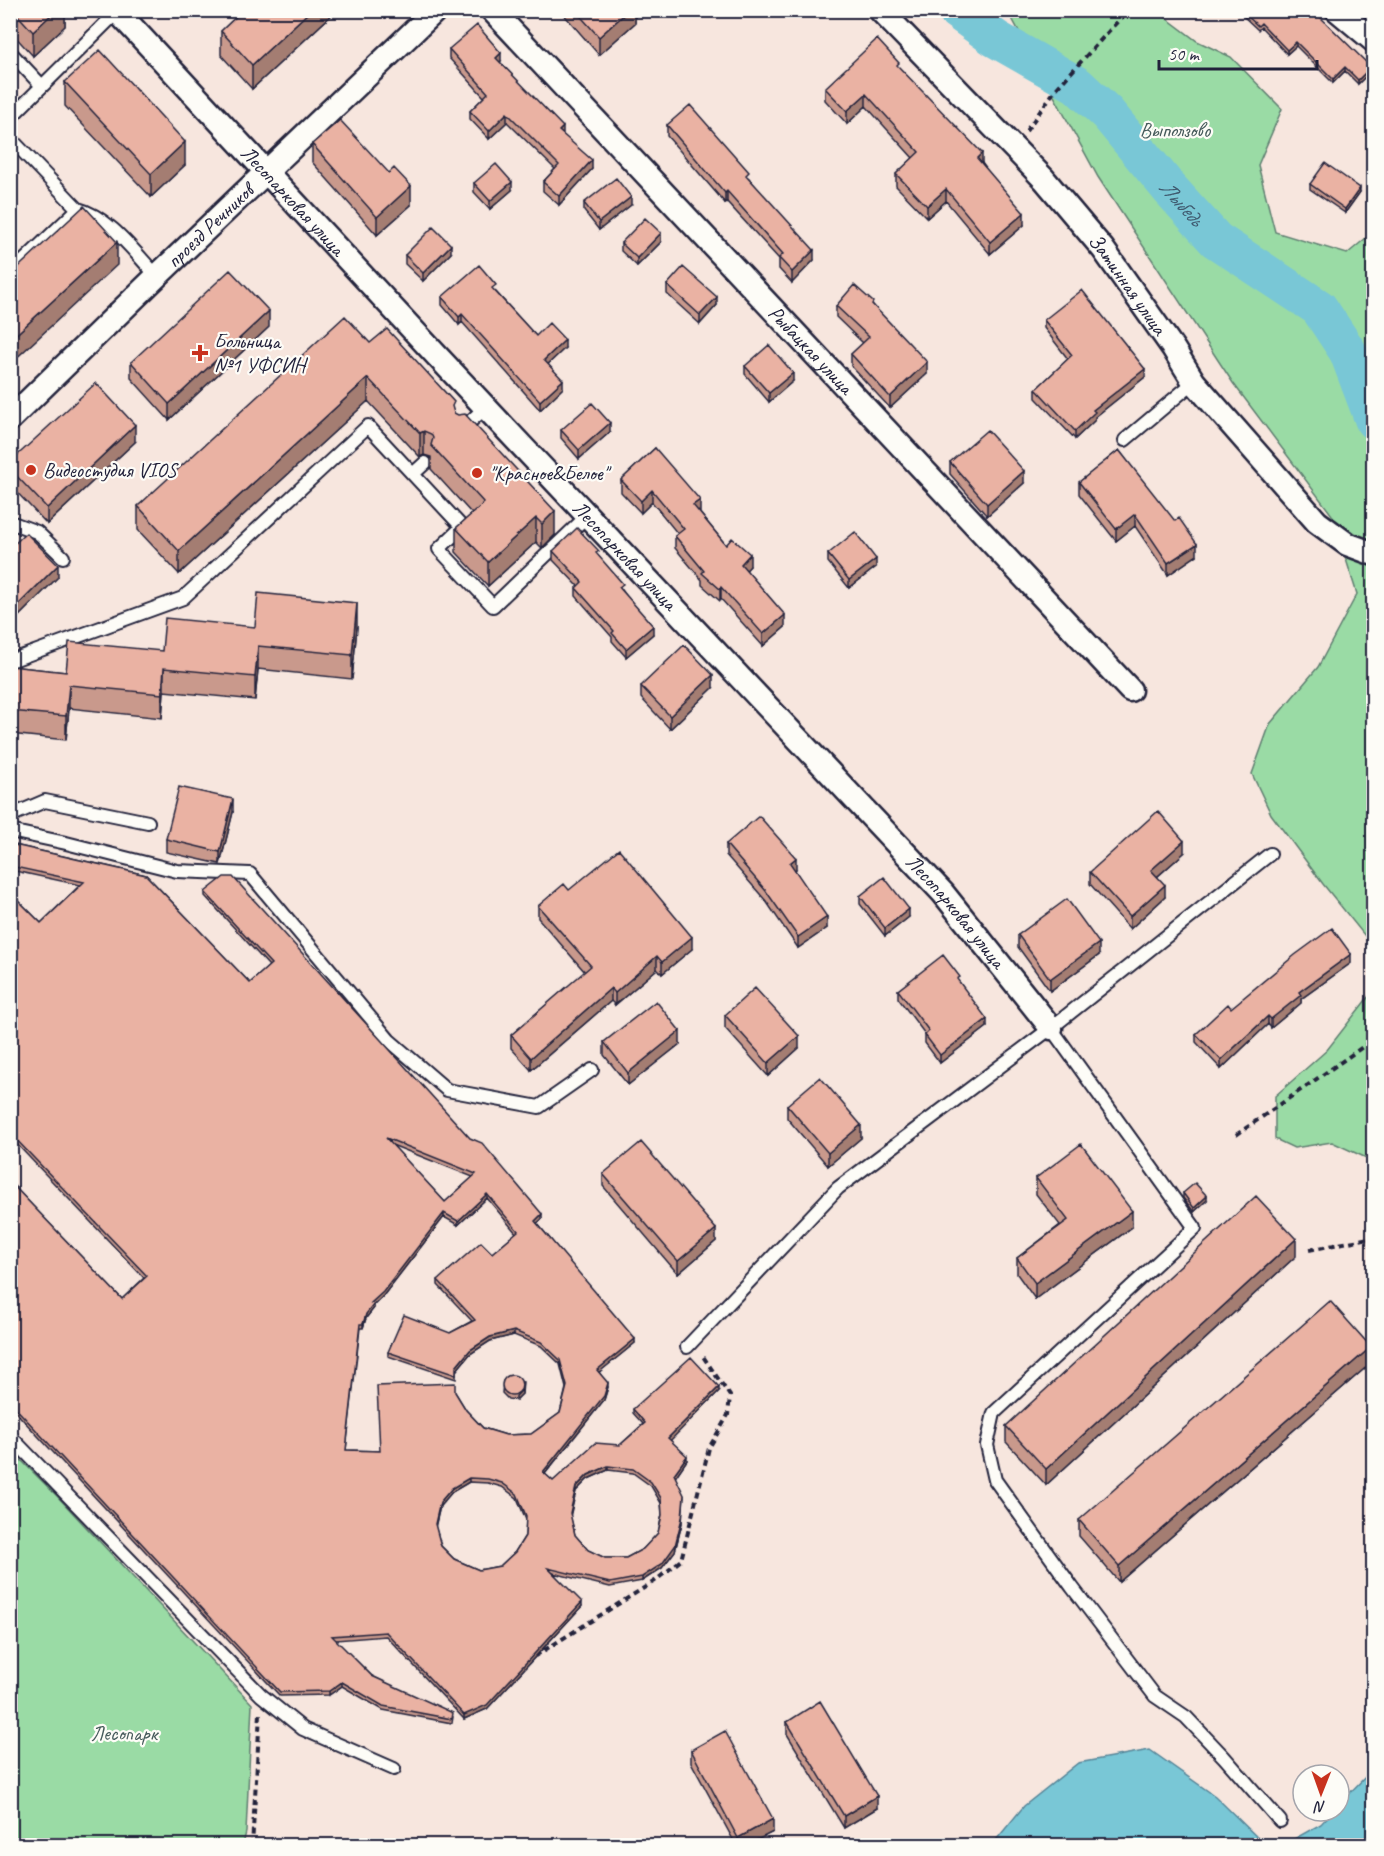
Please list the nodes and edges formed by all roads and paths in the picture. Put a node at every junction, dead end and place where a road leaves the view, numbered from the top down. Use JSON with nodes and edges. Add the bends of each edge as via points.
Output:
{"nodes":[{"id":1,"x":436,"y":10,"type":"edge"},
{"id":2,"x":492,"y":10,"type":"edge"},
{"id":3,"x":880,"y":10,"type":"edge"},
{"id":4,"x":1128,"y":10,"type":"edge"},
{"id":5,"x":1337,"y":10,"type":"edge"},
{"id":6,"x":117,"y":11,"type":"edge"},
{"id":7,"x":1374,"y":41,"type":"edge"},
{"id":8,"x":10,"y":51,"type":"edge"},
{"id":9,"x":42,"y":86,"type":"junction"},
{"id":10,"x":10,"y":118,"type":"edge"},
{"id":11,"x":10,"y":138,"type":"edge"},
{"id":12,"x":1014,"y":148,"type":"junction"},
{"id":13,"x":267,"y":171,"type":"junction"},
{"id":14,"x":78,"y":209,"type":"junction"},
{"id":15,"x":10,"y":274,"type":"edge"},
{"id":16,"x":157,"y":276,"type":"junction"},
{"id":17,"x":1194,"y":382,"type":"junction"},
{"id":18,"x":486,"y":407,"type":"junction"},
{"id":19,"x":10,"y":419,"type":"edge"},
{"id":20,"x":460,"y":432,"type":"edge"},
{"id":21,"x":1125,"y":440,"type":"dead end"},
{"id":22,"x":425,"y":462,"type":"edge"},
{"id":23,"x":413,"y":474,"type":"junction"},
{"id":24,"x":588,"y":514,"type":"junction"},
{"id":25,"x":10,"y":522,"type":"edge"},
{"id":26,"x":1374,"y":554,"type":"edge"},
{"id":27,"x":63,"y":557,"type":"dead end"},
{"id":28,"x":10,"y":661,"type":"edge"},
{"id":29,"x":1130,"y":690,"type":"dead end"},
{"id":30,"x":10,"y":816,"type":"edge"},
{"id":31,"x":148,"y":822,"type":"dead end"},
{"id":32,"x":10,"y":831,"type":"edge"},
{"id":33,"x":1270,"y":854,"type":"dead end"},
{"id":34,"x":1051,"y":1028,"type":"junction"},
{"id":35,"x":1374,"y":1039,"type":"edge"},
{"id":36,"x":592,"y":1070,"type":"dead end"},
{"id":37,"x":1236,"y":1135,"type":"dead end"},
{"id":38,"x":1374,"y":1237,"type":"edge"},
{"id":39,"x":1309,"y":1250,"type":"dead end"},
{"id":40,"x":690,"y":1345,"type":"joint"},
{"id":41,"x":10,"y":1436,"type":"edge"},
{"id":42,"x":533,"y":1657,"type":"edge"},
{"id":43,"x":261,"y":1695,"type":"junction"},
{"id":44,"x":394,"y":1769,"type":"dead end"},
{"id":45,"x":1280,"y":1821,"type":"dead end"},
{"id":46,"x":252,"y":1845,"type":"edge"}],
"edges":[{"from":1,"to":13,"type":"street","name":"проезд Речников"},
{"from":2,"to":29,"type":"street","name":"Рыбацкая улица"},
{"from":3,"to":12,"type":"street","name":"Затинная улица"},
{"from":4,"to":12,"type":"path","via":[[1056,89]]},
{"from":5,"to":7,"type":"street"},
{"from":6,"to":9,"type":"lane"},
{"from":6,"to":13,"type":"street","name":"Лесопарковая улица"},
{"from":8,"to":9,"type":"lane"},
{"from":9,"to":10,"type":"lane"},
{"from":11,"to":14,"type":"lane"},
{"from":12,"to":17,"type":"street","name":"Затинная улица","via":[[1103,249]]},
{"from":13,"to":16,"type":"street","name":"проезд Речников"},
{"from":13,"to":18,"type":"street","name":"Лесопарковая улица"},
{"from":14,"to":15,"type":"lane"},
{"from":14,"to":16,"type":"lane","via":[[103,220]]},
{"from":16,"to":19,"type":"street","name":"проезд Речников"},
{"from":17,"to":21,"type":"lane"},
{"from":17,"to":26,"type":"street","name":"Затинная улица","via":[[1317,522],[1347,544]]},
{"from":18,"to":20,"type":"lane"},
{"from":18,"to":24,"type":"street","name":"Лесопарковая улица"},
{"from":22,"to":23,"type":"lane"},
{"from":23,"to":24,"type":"lane","via":[[462,527],[439,549],[493,606]]},
{"from":23,"to":28,"type":"lane","via":[[368,426],[183,598]]},
{"from":24,"to":34,"type":"street","name":"Лесопарковая улица","via":[[943,893]]},
{"from":25,"to":27,"type":"lane","via":[[36,532]]},
{"from":30,"to":31,"type":"lane","via":[[45,801]]},
{"from":32,"to":36,"type":"lane","via":[[177,871],[250,874],[389,1041],[447,1090],[539,1107]]},
{"from":33,"to":34,"type":"lane"},
{"from":34,"to":40,"type":"lane","via":[[838,1188]]},
{"from":34,"to":45,"type":"lane","via":[[1195,1227],[994,1413],[987,1445],[995,1480],[1155,1696],[1186,1717]]},
{"from":35,"to":37,"type":"path"},
{"from":38,"to":39,"type":"path"},
{"from":40,"to":42,"type":"path","via":[[715,1372],[730,1396],[728,1415],[709,1448],[681,1560],[655,1581]]},
{"from":41,"to":43,"type":"lane"},
{"from":43,"to":44,"type":"lane","via":[[303,1729]]},
{"from":43,"to":46,"type":"path"}]}
